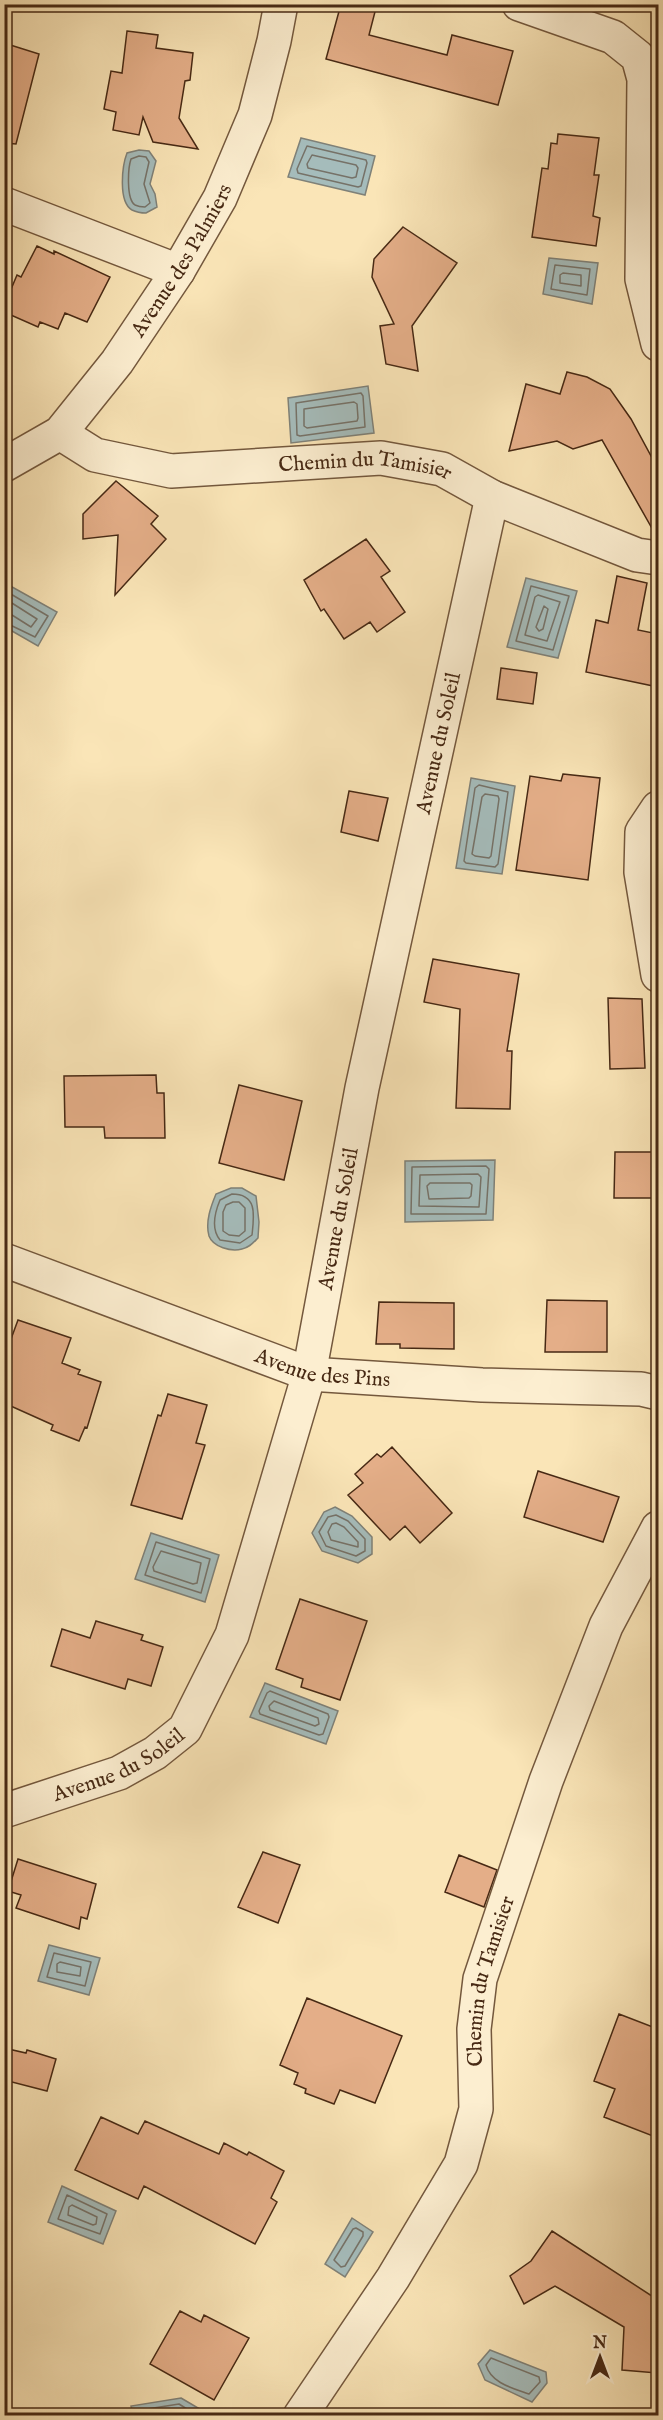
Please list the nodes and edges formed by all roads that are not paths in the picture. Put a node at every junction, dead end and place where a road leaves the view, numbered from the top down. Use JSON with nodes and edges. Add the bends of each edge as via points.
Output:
{"nodes":[{"id":1,"x":281,"y":4,"type":"edge"},
{"id":2,"x":519,"y":4,"type":"edge"},
{"id":3,"x":4,"y":204,"type":"edge"},
{"id":4,"x":178,"y":271,"type":"junction"},
{"id":5,"x":658,"y":344,"type":"edge"},
{"id":6,"x":60,"y":433,"type":"junction"},
{"id":7,"x":4,"y":465,"type":"edge"},
{"id":8,"x":492,"y":497,"type":"junction"},
{"id":9,"x":658,"y":558,"type":"edge"},
{"id":10,"x":658,"y":808,"type":"edge"},
{"id":11,"x":658,"y":975,"type":"edge"},
{"id":12,"x":4,"y":1260,"type":"edge"},
{"id":13,"x":309,"y":1374,"type":"junction"},
{"id":14,"x":658,"y":1393,"type":"edge"},
{"id":15,"x":658,"y":1528,"type":"edge"},
{"id":16,"x":4,"y":1811,"type":"edge"},
{"id":17,"x":300,"y":2415,"type":"edge"}],
"edges":[{"from":1,"to":4,"type":"street","name":"Avenue des Palmiers","via":[[255,115],[220,198]]},
{"from":2,"to":5,"type":"street","via":[[613,37],[638,57],[644,79],[642,279]]},
{"from":3,"to":4,"type":"street"},
{"from":4,"to":6,"type":"street","name":"Avenue des Palmiers","via":[[117,362]]},
{"from":6,"to":7,"type":"street","name":"Avenue des Palmiers"},
{"from":6,"to":8,"type":"street","name":"Chemin du Tamisier","via":[[95,454],[171,471],[381,458],[442,469]]},
{"from":8,"to":9,"type":"street","name":"Chemin du Tamisier","via":[[637,555]]},
{"from":8,"to":13,"type":"street","name":"Avenue du Soleil","via":[[362,1088]]},
{"from":10,"to":11,"type":"street","via":[[642,832],[640,872]]},
{"from":12,"to":13,"type":"street","name":"Avenue des Pins"},
{"from":13,"to":14,"type":"street","name":"Avenue des Pins","via":[[482,1385],[640,1389]]},
{"from":13,"to":16,"type":"street","name":"Avenue du Soleil","via":[[232,1635],[185,1729],[155,1753],[119,1773]]},
{"from":15,"to":17,"type":"street","name":"Chemin du Tamisier","via":[[606,1626],[546,1781],[480,1978],[474,2029],[476,2109],[461,2164],[393,2278]]}]}
